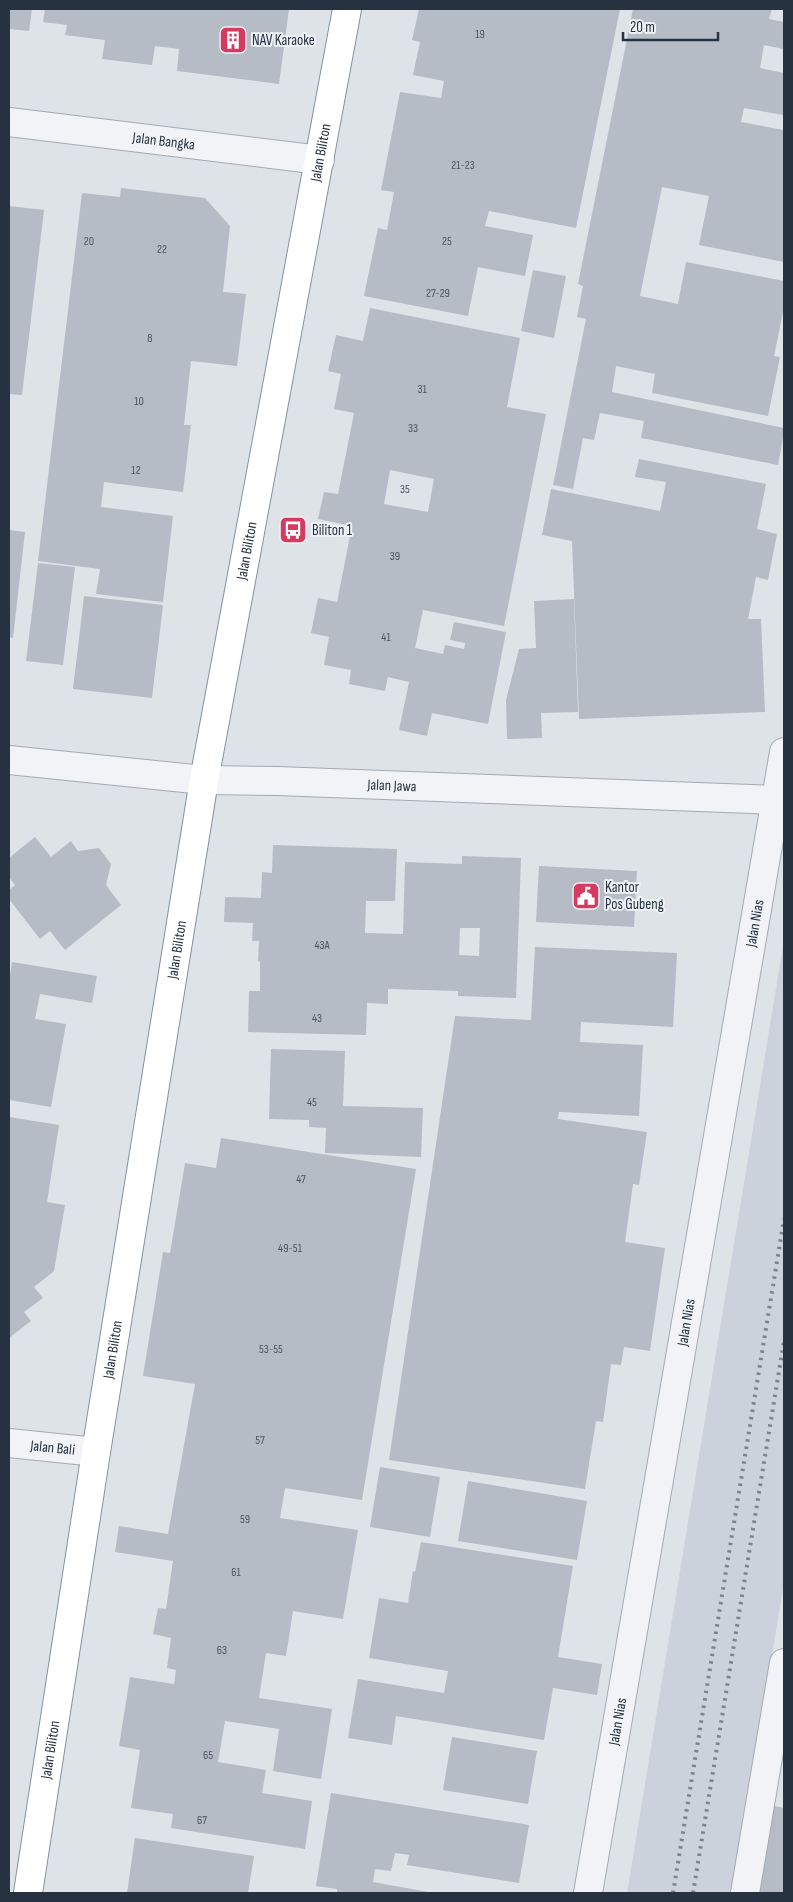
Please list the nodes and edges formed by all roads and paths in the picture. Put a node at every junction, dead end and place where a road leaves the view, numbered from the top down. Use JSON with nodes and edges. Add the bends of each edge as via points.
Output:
{"nodes":[{"id":1,"x":347,"y":9,"type":"edge"},
{"id":2,"x":9,"y":122,"type":"edge"},
{"id":3,"x":320,"y":160,"type":"junction"},
{"id":4,"x":784,"y":752,"type":"edge"},
{"id":5,"x":9,"y":760,"type":"edge"},
{"id":6,"x":204,"y":780,"type":"junction"},
{"id":7,"x":777,"y":800,"type":"junction"},
{"id":8,"x":9,"y":1444,"type":"edge"},
{"id":9,"x":96,"y":1452,"type":"junction"},
{"id":10,"x":784,"y":1663,"type":"edge"},
{"id":11,"x":28,"y":1893,"type":"edge"},
{"id":12,"x":588,"y":1893,"type":"edge"},
{"id":13,"x":745,"y":1893,"type":"edge"}],
"edges":[{"from":1,"to":3,"type":"highway","name":"Jalan Biliton"},
{"from":2,"to":3,"type":"street","name":"Jalan Bangka"},
{"from":3,"to":6,"type":"highway","name":"Jalan Biliton"},
{"from":4,"to":7,"type":"street","name":"Jalan Nias"},
{"from":5,"to":6,"type":"street","name":"Jalan Jawa"},
{"from":6,"to":7,"type":"street","name":"Jalan Jawa"},
{"from":6,"to":9,"type":"highway","name":"Jalan Biliton"},
{"from":7,"to":12,"type":"street","name":"Jalan Nias"},
{"from":8,"to":9,"type":"street","name":"Jalan Bali"},
{"from":9,"to":11,"type":"highway","name":"Jalan Biliton"},
{"from":10,"to":13,"type":"street"}]}
